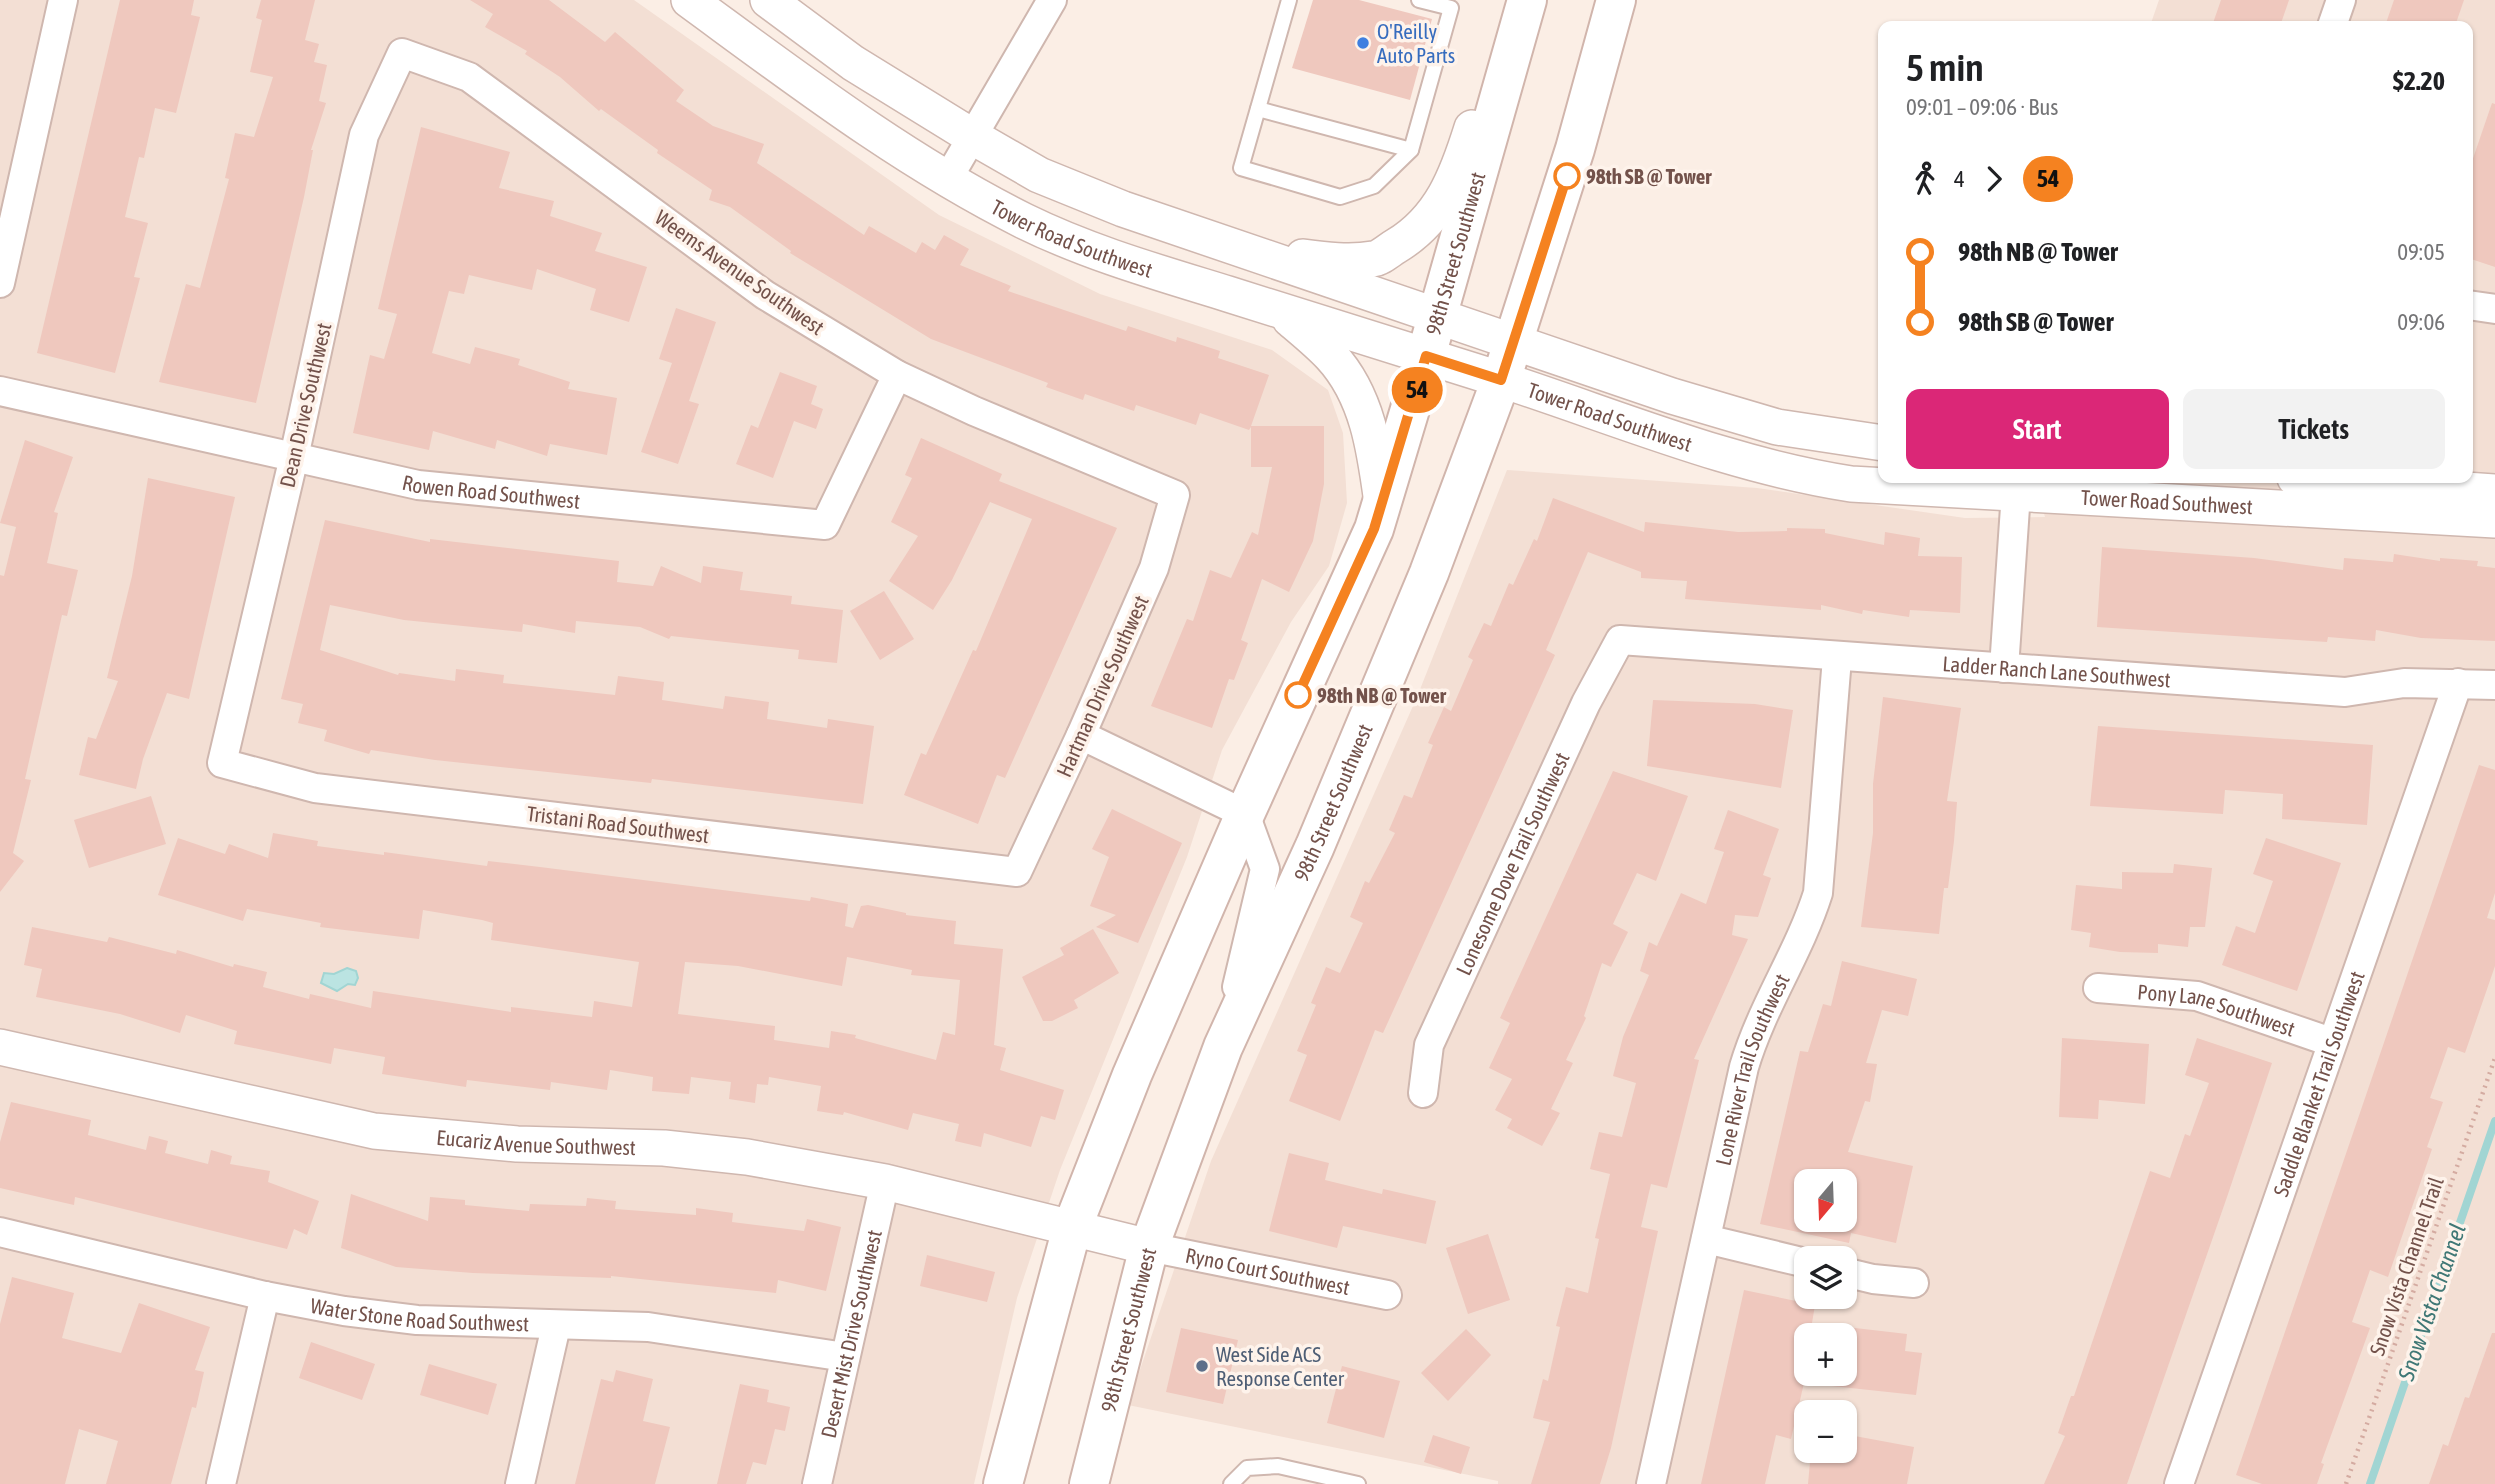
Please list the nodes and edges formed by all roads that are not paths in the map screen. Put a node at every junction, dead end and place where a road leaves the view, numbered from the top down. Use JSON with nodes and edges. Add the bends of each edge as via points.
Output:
{"nodes":[{"id":1,"x":63,"y":0,"type":"edge"},
{"id":2,"x":689,"y":0,"type":"edge"},
{"id":3,"x":768,"y":0,"type":"edge"},
{"id":4,"x":1052,"y":0,"type":"edge"},
{"id":5,"x":1289,"y":0,"type":"edge"},
{"id":6,"x":1419,"y":0,"type":"edge"},
{"id":7,"x":1507,"y":0,"type":"edge"},
{"id":8,"x":1527,"y":0,"type":"edge"},
{"id":9,"x":1616,"y":0,"type":"edge"},
{"id":10,"x":2341,"y":0,"type":"edge"},
{"id":11,"x":2334,"y":21,"type":"edge"},
{"id":12,"x":402,"y":53,"type":"joint"},
{"id":13,"x":1258,"y":109,"type":"junction"},
{"id":14,"x":973,"y":137,"type":"junction"},
{"id":15,"x":1410,"y":150,"type":"junction"},
{"id":16,"x":947,"y":180,"type":"junction"},
{"id":17,"x":1239,"y":248,"type":"junction"},
{"id":18,"x":0,"y":283,"type":"edge"},
{"id":19,"x":2473,"y":307,"type":"edge"},
{"id":20,"x":2495,"y":309,"type":"edge"},
{"id":21,"x":1280,"y":310,"type":"junction"},
{"id":22,"x":1438,"y":314,"type":"junction"},
{"id":23,"x":1513,"y":342,"type":"junction"},
{"id":24,"x":1426,"y":356,"type":"junction"},
{"id":25,"x":897,"y":375,"type":"junction"},
{"id":26,"x":1501,"y":380,"type":"junction"},
{"id":27,"x":0,"y":391,"type":"edge"},
{"id":28,"x":1878,"y":442,"type":"edge"},
{"id":29,"x":294,"y":457,"type":"junction"},
{"id":30,"x":2320,"y":483,"type":"edge"},
{"id":31,"x":2016,"y":487,"type":"edge"},
{"id":32,"x":2360,"y":491,"type":"edge"},
{"id":33,"x":2495,"y":492,"type":"edge"},
{"id":34,"x":1175,"y":495,"type":"joint"},
{"id":35,"x":1382,"y":503,"type":"junction"},
{"id":36,"x":2495,"y":520,"type":"edge"},
{"id":37,"x":1620,"y":640,"type":"joint"},
{"id":38,"x":1838,"y":657,"type":"junction"},
{"id":39,"x":2004,"y":668,"type":"junction"},
{"id":40,"x":2458,"y":683,"type":"junction"},
{"id":41,"x":2495,"y":685,"type":"edge"},
{"id":42,"x":1081,"y":735,"type":"junction"},
{"id":43,"x":222,"y":763,"type":"joint"},
{"id":44,"x":1245,"y":814,"type":"junction"},
{"id":45,"x":1017,"y":872,"type":"joint"},
{"id":46,"x":2098,"y":988,"type":"dead end"},
{"id":47,"x":2331,"y":1042,"type":"junction"},
{"id":48,"x":0,"y":1047,"type":"edge"},
{"id":49,"x":1223,"y":1047,"type":"junction"},
{"id":50,"x":1423,"y":1093,"type":"dead end"},
{"id":51,"x":885,"y":1182,"type":"junction"},
{"id":52,"x":1072,"y":1228,"type":"junction"},
{"id":53,"x":0,"y":1232,"type":"edge"},
{"id":54,"x":1706,"y":1239,"type":"junction"},
{"id":55,"x":1149,"y":1247,"type":"junction"},
{"id":56,"x":1794,"y":1260,"type":"edge"},
{"id":57,"x":1857,"y":1275,"type":"edge"},
{"id":58,"x":1914,"y":1283,"type":"dead end"},
{"id":59,"x":1387,"y":1295,"type":"dead end"},
{"id":60,"x":265,"y":1296,"type":"junction"},
{"id":61,"x":556,"y":1326,"type":"junction"},
{"id":62,"x":845,"y":1357,"type":"junction"},
{"id":63,"x":1009,"y":1473,"type":"edge"},
{"id":64,"x":220,"y":1484,"type":"edge"},
{"id":65,"x":520,"y":1484,"type":"edge"},
{"id":66,"x":817,"y":1484,"type":"edge"},
{"id":67,"x":1089,"y":1484,"type":"edge"},
{"id":68,"x":1231,"y":1484,"type":"edge"},
{"id":69,"x":1357,"y":1484,"type":"edge"},
{"id":70,"x":1651,"y":1484,"type":"edge"},
{"id":71,"x":2179,"y":1484,"type":"edge"}],
"edges":[{"from":1,"to":18,"type":"street"},
{"from":2,"to":16,"type":"street","name":"Tower Road Southwest","via":[[853,119]]},
{"from":3,"to":14,"type":"street","name":"Tower Road Southwest","via":[[853,64]]},
{"from":4,"to":14,"type":"street"},
{"from":5,"to":13,"type":"lane"},
{"from":6,"to":15,"type":"lane","via":[[1451,8]]},
{"from":7,"to":17,"type":"street","via":[[1459,171],[1444,203],[1422,226],[1375,259],[1329,260]]},
{"from":8,"to":22,"type":"main road","name":"98th Street Southwest"},
{"from":9,"to":23,"type":"main road","name":"98th Street Southwest","via":[[1575,149]]},
{"from":10,"to":11,"type":"street"},
{"from":12,"to":25,"type":"street","name":"Weems Avenue Southwest","via":[[469,77],[765,295]]},
{"from":12,"to":29,"type":"street","name":"Dean Drive Southwest","via":[[365,135]]},
{"from":13,"to":15,"type":"lane"},
{"from":13,"to":15,"type":"lane","via":[[1241,168],[1340,197],[1374,186]]},
{"from":14,"to":16,"type":"street"},
{"from":14,"to":17,"type":"street","name":"Tower Road Southwest","via":[[1039,175]]},
{"from":16,"to":21,"type":"street","name":"Tower Road Southwest","via":[[1027,223],[1135,265]]},
{"from":17,"to":22,"type":"street","name":"Tower Road Southwest"},
{"from":19,"to":20,"type":"street"},
{"from":21,"to":24,"type":"street","name":"Tower Road Southwest"},
{"from":21,"to":35,"type":"street","via":[[1332,356],[1359,395],[1375,452]]},
{"from":22,"to":23,"type":"street","name":"Tower Road Southwest"},
{"from":22,"to":24,"type":"main road","name":"98th Street Southwest"},
{"from":23,"to":26,"type":"main road","name":"98th Street Southwest"},
{"from":23,"to":28,"type":"street","name":"Tower Road Southwest","via":[[1777,427]]},
{"from":24,"to":26,"type":"street","name":"Tower Road Southwest"},
{"from":24,"to":35,"type":"main road","name":"98th Street Southwest"},
{"from":25,"to":29,"type":"street","name":"Rowen Road Southwest","via":[[825,525],[418,485]]},
{"from":25,"to":34,"type":"street","name":"Weems Avenue Southwest"},
{"from":26,"to":31,"type":"street","name":"Tower Road Southwest","via":[[1793,475],[1851,484]]},
{"from":26,"to":49,"type":"main road","name":"98th Street Southwest","via":[[1424,585],[1315,846]]},
{"from":27,"to":29,"type":"street","name":"Rowen Road Southwest"},
{"from":29,"to":43,"type":"street","name":"Dean Drive Southwest"},
{"from":30,"to":32,"type":"street","name":"Tower Road Southwest"},
{"from":31,"to":32,"type":"street","name":"Tower Road Southwest"},
{"from":31,"to":39,"type":"street"},
{"from":32,"to":33,"type":"street","name":"Tower Road Southwest"},
{"from":32,"to":36,"type":"street","name":"Tower Road Southwest"},
{"from":34,"to":42,"type":"street","name":"Hartman Drive Southwest","via":[[1154,568]]},
{"from":35,"to":44,"type":"main road","name":"98th Street Southwest"},
{"from":37,"to":38,"type":"street","name":"Ladder Ranch Lane Southwest"},
{"from":37,"to":50,"type":"street","name":"Lonesome Dove Trail Southwest","via":[[1586,703],[1429,1045]]},
{"from":38,"to":39,"type":"street","name":"Ladder Ranch Lane Southwest"},
{"from":38,"to":54,"type":"street","name":"Lone River Trail Southwest","via":[[1818,893],[1807,928],[1752,1040]]},
{"from":39,"to":40,"type":"street","name":"Ladder Ranch Lane Southwest","via":[[2345,692],[2404,683]]},
{"from":40,"to":41,"type":"street","name":"Ladder Ranch Lane Southwest"},
{"from":40,"to":47,"type":"street","name":"Saddle Blanket Trail Southwest"},
{"from":42,"to":44,"type":"street"},
{"from":42,"to":45,"type":"street","name":"Hartman Drive Southwest"},
{"from":43,"to":45,"type":"street","name":"Tristani Road Southwest","via":[[315,788]]},
{"from":44,"to":49,"type":"street","via":[[1265,869]]},
{"from":44,"to":52,"type":"main road","name":"98th Street Southwest","via":[[1132,1075]]},
{"from":46,"to":47,"type":"street","name":"Pony Lane Southwest","via":[[2197,996]]},
{"from":47,"to":71,"type":"street","name":"Saddle Blanket Trail Southwest"},
{"from":48,"to":51,"type":"street","name":"Eucariz Avenue Southwest","via":[[374,1131],[517,1144],[664,1148],[747,1157]]},
{"from":49,"to":55,"type":"main road","name":"98th Street Southwest"},
{"from":51,"to":52,"type":"street","name":"Eucariz Avenue Southwest"},
{"from":51,"to":62,"type":"street","name":"Desert Mist Drive Southwest"},
{"from":52,"to":55,"type":"street","name":"Eucariz Avenue Southwest"},
{"from":52,"to":63,"type":"main road","name":"98th Street Southwest"},
{"from":53,"to":60,"type":"street","name":"Water Stone Road Southwest"},
{"from":54,"to":56,"type":"street"},
{"from":54,"to":70,"type":"street","name":"Lone River Trail Southwest"},
{"from":55,"to":59,"type":"street","name":"Ryno Court Southwest"},
{"from":55,"to":67,"type":"main road","name":"98th Street Southwest"},
{"from":57,"to":58,"type":"street"},
{"from":60,"to":61,"type":"street","name":"Water Stone Road Southwest","via":[[417,1320]]},
{"from":60,"to":64,"type":"street"},
{"from":61,"to":62,"type":"street","name":"Water Stone Road Southwest","via":[[648,1327]]},
{"from":61,"to":65,"type":"street"},
{"from":62,"to":66,"type":"street","name":"Desert Mist Drive Southwest"},
{"from":68,"to":69,"type":"lane","via":[[1247,1468],[1278,1466]]}]}
